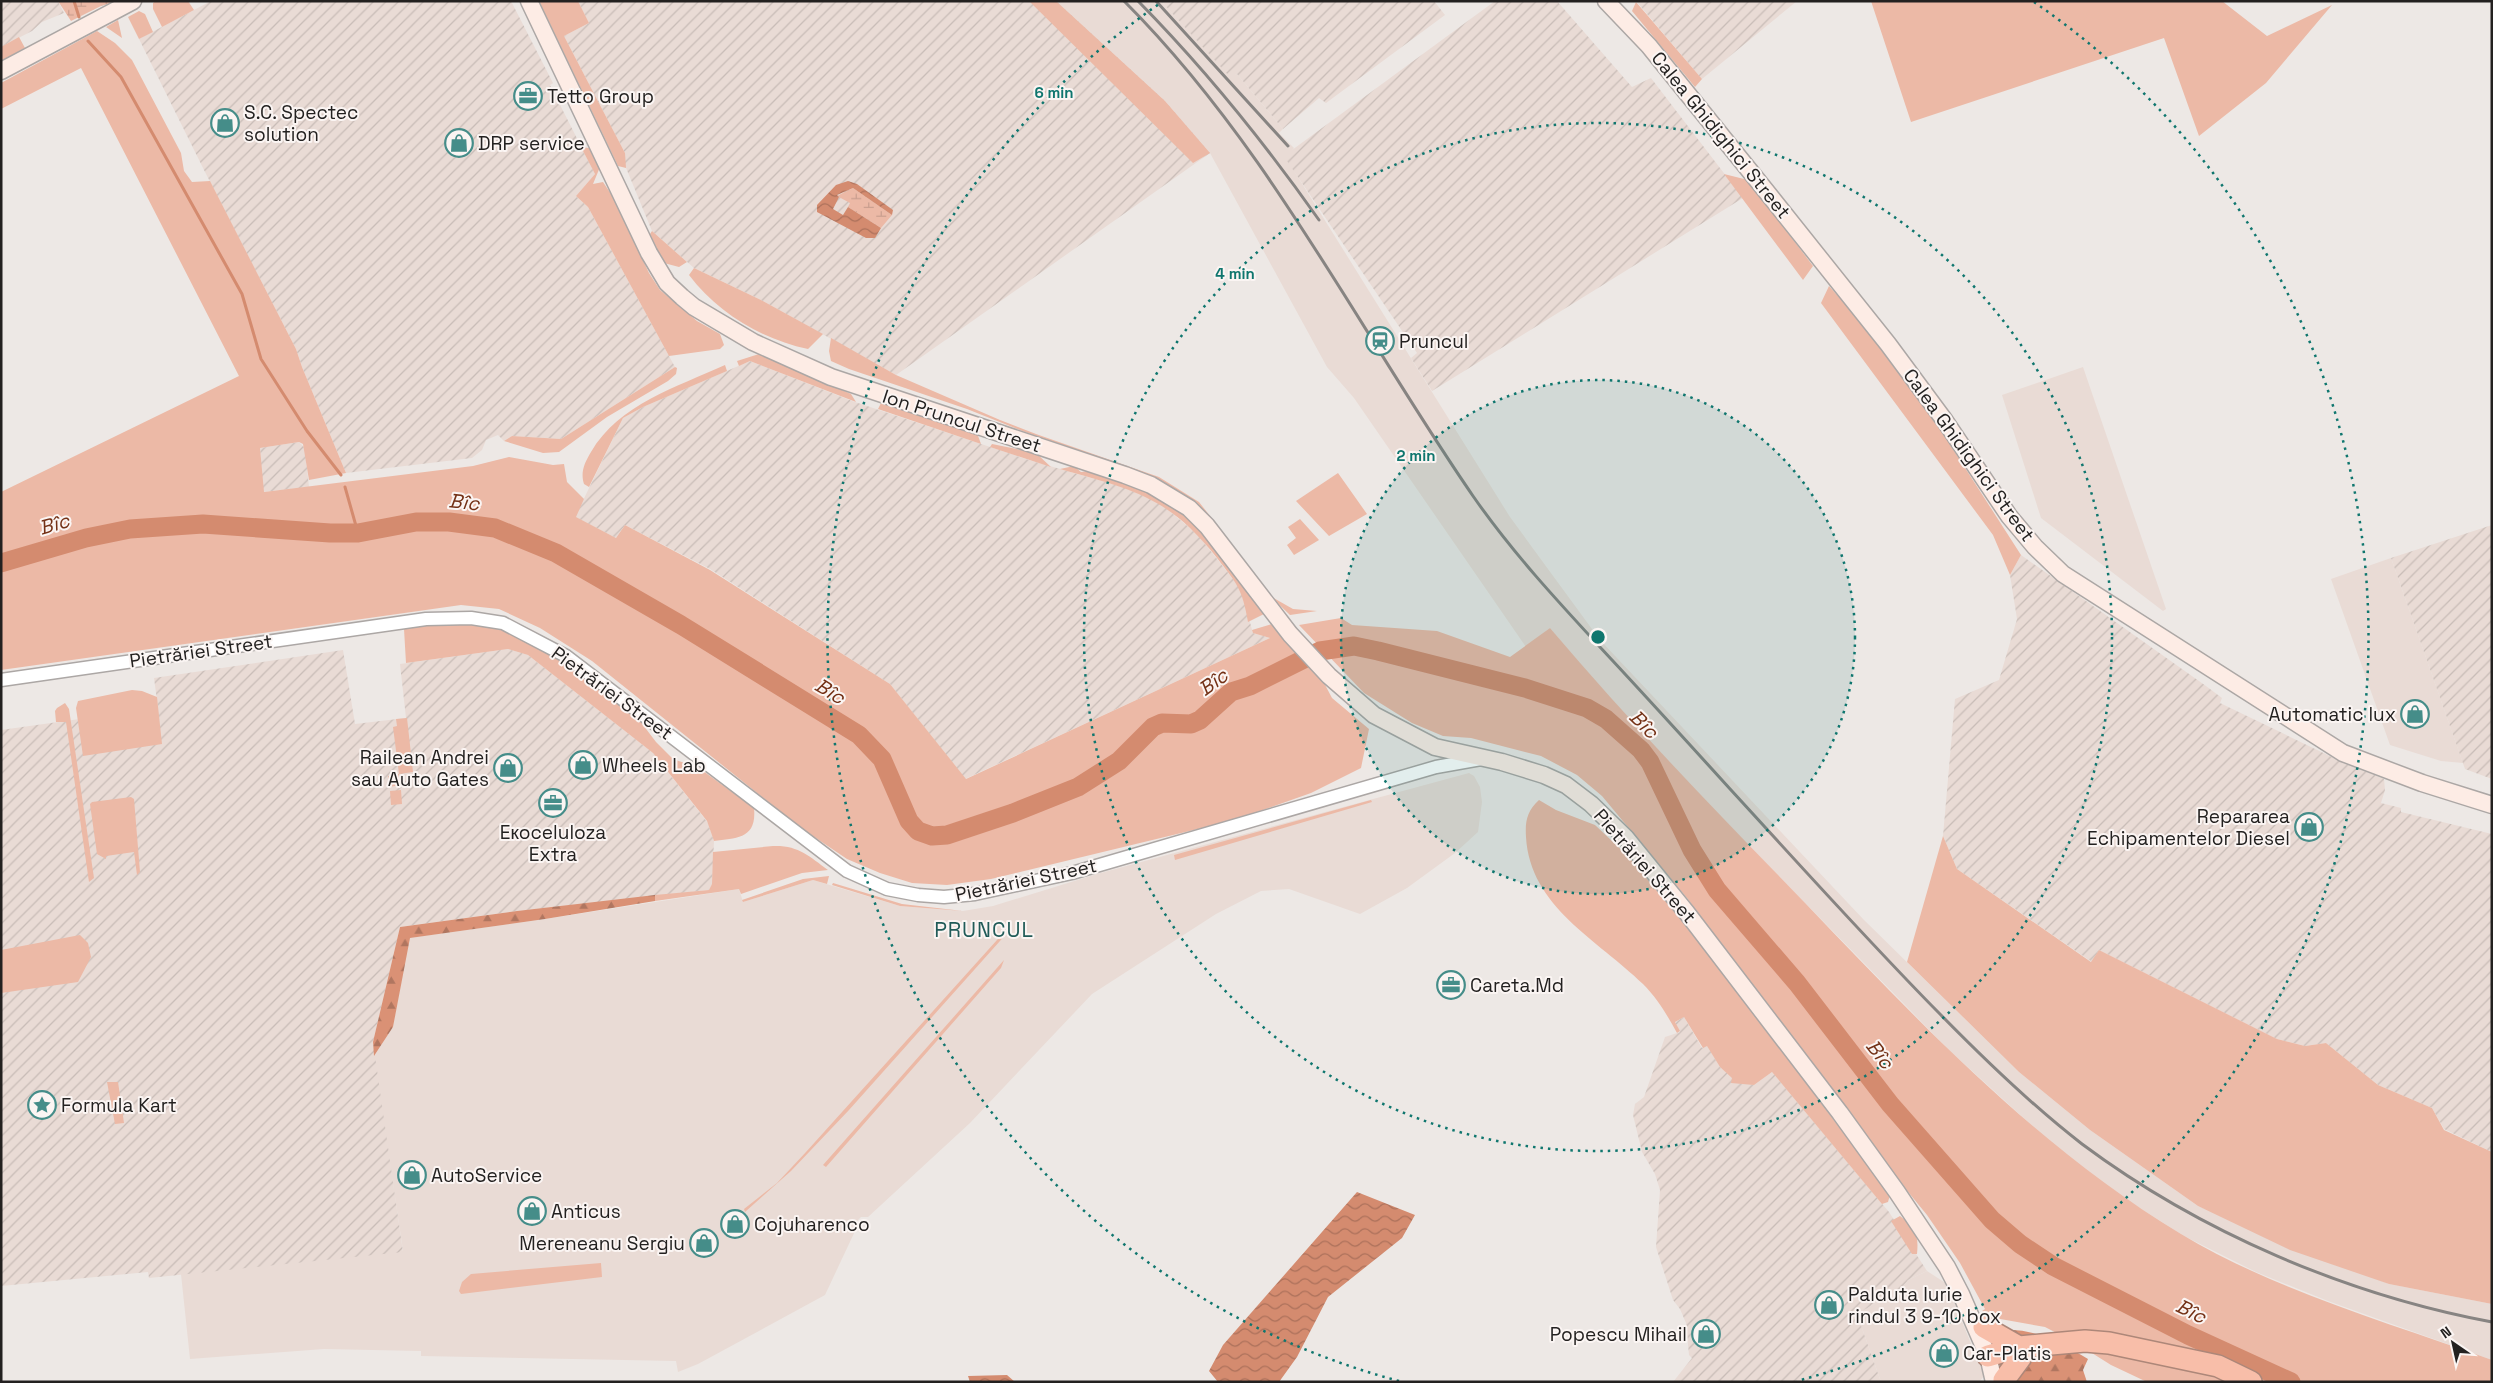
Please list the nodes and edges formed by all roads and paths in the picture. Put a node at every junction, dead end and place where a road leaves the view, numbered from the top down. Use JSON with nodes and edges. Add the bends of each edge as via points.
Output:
{"nodes":[{"id":1,"x":133,"y":1,"type":"edge"},
{"id":2,"x":529,"y":1,"type":"edge"},
{"id":3,"x":1606,"y":1,"type":"edge"},
{"id":4,"x":1,"y":71,"type":"edge"},
{"id":5,"x":1,"y":680,"type":"edge"},
{"id":6,"x":1483,"y":759,"type":"junction"},
{"id":7,"x":2492,"y":805,"type":"edge"},
{"id":8,"x":1897,"y":1192,"type":"junction"},
{"id":9,"x":1984,"y":1327,"type":"junction"},
{"id":10,"x":2020,"y":1352,"type":"junction"},
{"id":11,"x":1997,"y":1369,"type":"edge"},
{"id":12,"x":2251,"y":1382,"type":"edge"}],
"edges":[{"from":1,"to":4,"type":"street"},
{"from":2,"to":6,"type":"street","name":"Ion Pruncul Street","via":[[649,253],[667,283],[688,302],[746,338],[831,377],[1125,474],[1169,495],[1208,526],[1290,634],[1329,676],[1374,715],[1435,746]]},
{"from":3,"to":7,"type":"street","name":"Calea Ghidighici Street","via":[[1649,46],[1888,344],[2009,516],[2063,574],[2343,753]]},
{"from":5,"to":6,"type":"street","name":"Pietrăriei Street","via":[[426,619],[487,619],[503,623],[566,656],[847,870],[887,888],[918,896],[975,894],[1072,873],[1436,767]]},
{"from":6,"to":8,"type":"street","name":"Pietrăriei Street","via":[[1544,775],[1566,785],[1626,838],[1840,1113]]},
{"from":8,"to":9,"type":"street","name":"Pietrăriei Street","via":[[1921,1215],[1956,1264]]},
{"from":8,"to":11,"type":"street","name":"Pietrăriei Street","via":[[1947,1267]]},
{"from":9,"to":10,"type":"highway"},
{"from":9,"to":11,"type":"street","name":"Pietrăriei Street"},
{"from":10,"to":11,"type":"highway"},
{"from":10,"to":11,"type":"highway"},
{"from":10,"to":12,"type":"highway","via":[[2078,1341],[2109,1343],[2218,1366]]}]}
